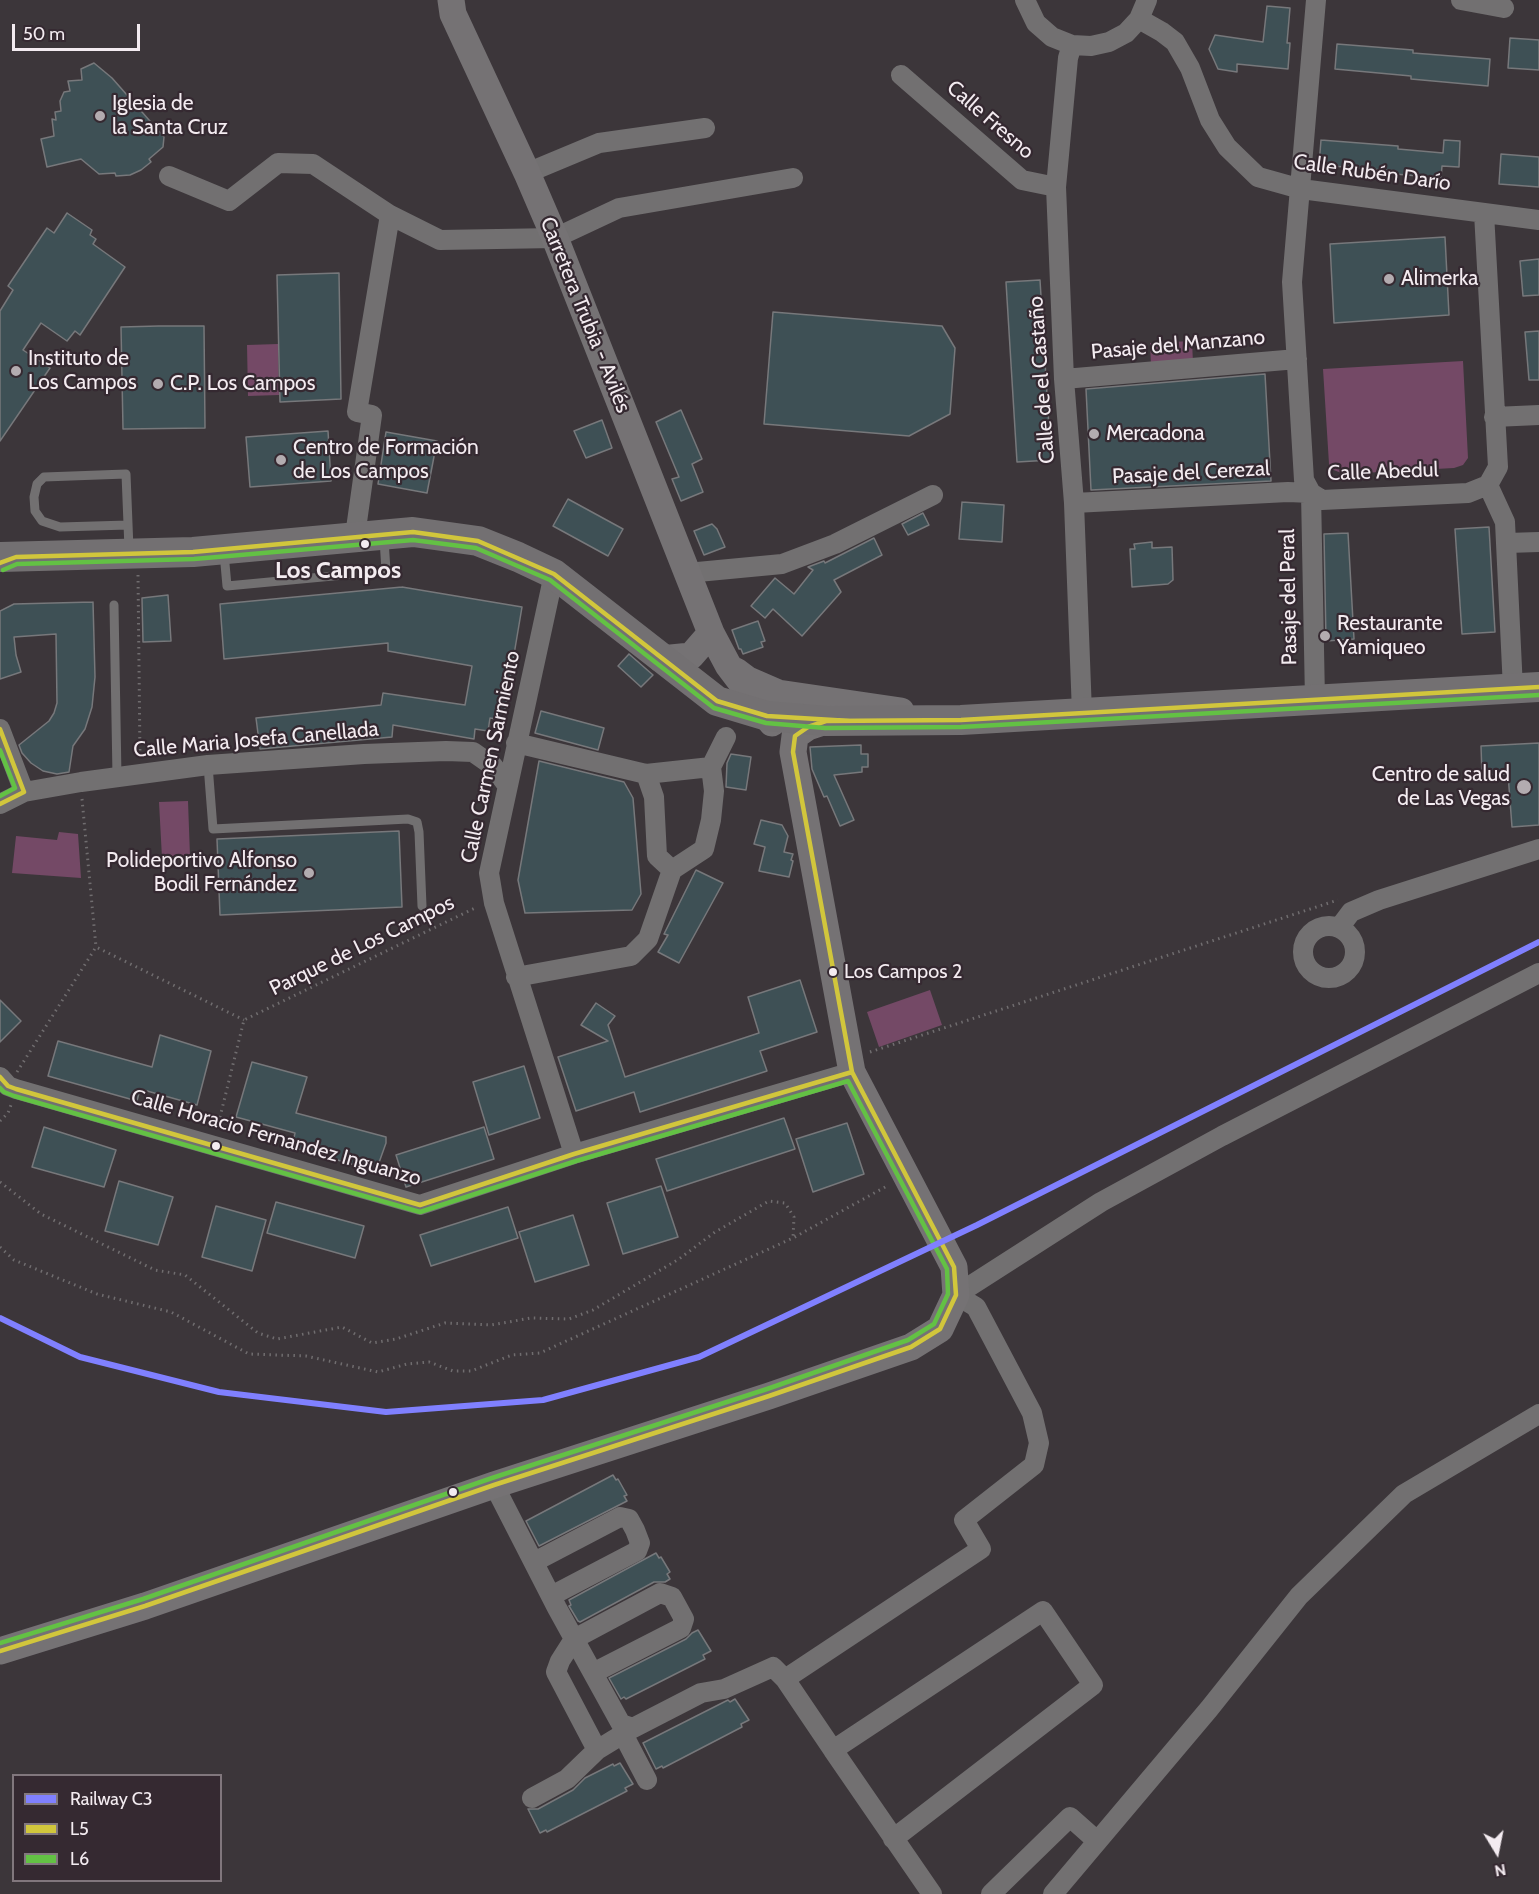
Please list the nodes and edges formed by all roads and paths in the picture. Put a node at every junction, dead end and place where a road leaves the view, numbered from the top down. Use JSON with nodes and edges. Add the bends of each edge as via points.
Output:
{"nodes":[{"id":1,"x":452,"y":0,"type":"edge"},
{"id":2,"x":1025,"y":0,"type":"edge"},
{"id":3,"x":1147,"y":0,"type":"edge"},
{"id":4,"x":1316,"y":0,"type":"edge"},
{"id":5,"x":1461,"y":0,"type":"edge"},
{"id":6,"x":1504,"y":8,"type":"dead end"},
{"id":7,"x":1138,"y":19,"type":"junction"},
{"id":8,"x":1072,"y":45,"type":"junction"},
{"id":9,"x":901,"y":75,"type":"dead end"},
{"id":10,"x":705,"y":128,"type":"dead end"},
{"id":11,"x":527,"y":173,"type":"junction"},
{"id":12,"x":169,"y":176,"type":"dead end"},
{"id":13,"x":793,"y":178,"type":"dead end"},
{"id":14,"x":1056,"y":187,"type":"junction"},
{"id":15,"x":1301,"y":189,"type":"junction"},
{"id":16,"x":1484,"y":213,"type":"junction"},
{"id":17,"x":390,"y":215,"type":"junction"},
{"id":18,"x":1539,"y":220,"type":"edge"},
{"id":19,"x":555,"y":238,"type":"junction"},
{"id":20,"x":1297,"y":359,"type":"junction"},
{"id":21,"x":1064,"y":379,"type":"junction"},
{"id":22,"x":1539,"y":415,"type":"edge"},
{"id":23,"x":1494,"y":417,"type":"junction"},
{"id":24,"x":1488,"y":484,"type":"junction"},
{"id":25,"x":1311,"y":493,"type":"junction"},
{"id":26,"x":933,"y":495,"type":"dead end"},
{"id":27,"x":1074,"y":502,"type":"junction"},
{"id":28,"x":128,"y":525,"type":"junction"},
{"id":29,"x":369,"y":535,"type":"junction"},
{"id":30,"x":1539,"y":542,"type":"edge"},
{"id":31,"x":1507,"y":543,"type":"junction"},
{"id":32,"x":224,"y":549,"type":"junction"},
{"id":33,"x":133,"y":554,"type":"junction"},
{"id":34,"x":5,"y":559,"type":"edge"},
{"id":35,"x":687,"y":573,"type":"junction"},
{"id":36,"x":554,"y":574,"type":"junction"},
{"id":37,"x":114,"y":605,"type":"dead end"},
{"id":38,"x":711,"y":633,"type":"junction"},
{"id":39,"x":661,"y":659,"type":"junction"},
{"id":40,"x":728,"y":665,"type":"junction"},
{"id":41,"x":698,"y":688,"type":"junction"},
{"id":42,"x":1526,"y":688,"type":"edge"},
{"id":43,"x":1315,"y":700,"type":"junction"},
{"id":44,"x":1082,"y":713,"type":"junction"},
{"id":45,"x":766,"y":716,"type":"junction"},
{"id":46,"x":961,"y":720,"type":"junction"},
{"id":47,"x":826,"y":721,"type":"junction"},
{"id":48,"x":0,"y":729,"type":"edge"},
{"id":49,"x":726,"y":737,"type":"dead end"},
{"id":50,"x":516,"y":743,"type":"junction"},
{"id":51,"x":793,"y":752,"type":"junction"},
{"id":52,"x":208,"y":765,"type":"junction"},
{"id":53,"x":711,"y":767,"type":"junction"},
{"id":54,"x":140,"y":774,"type":"junction"},
{"id":55,"x":646,"y":774,"type":"junction"},
{"id":56,"x":117,"y":777,"type":"junction"},
{"id":57,"x":81,"y":782,"type":"junction"},
{"id":58,"x":507,"y":785,"type":"junction"},
{"id":59,"x":24,"y":792,"type":"junction"},
{"id":60,"x":0,"y":804,"type":"edge"},
{"id":61,"x":1539,"y":849,"type":"edge"},
{"id":62,"x":672,"y":870,"type":"junction"},
{"id":63,"x":1344,"y":898,"type":"dead end"},
{"id":64,"x":494,"y":903,"type":"junction"},
{"id":65,"x":422,"y":906,"type":"dead end"},
{"id":66,"x":1339,"y":928,"type":"dead end"},
{"id":67,"x":96,"y":947,"type":"junction"},
{"id":68,"x":1539,"y":973,"type":"edge"},
{"id":69,"x":516,"y":977,"type":"junction"},
{"id":70,"x":244,"y":1020,"type":"junction"},
{"id":71,"x":850,"y":1066,"type":"junction"},
{"id":72,"x":4,"y":1082,"type":"edge"},
{"id":73,"x":213,"y":1146,"type":"junction"},
{"id":74,"x":574,"y":1154,"type":"junction"},
{"id":75,"x":905,"y":1176,"type":"junction"},
{"id":76,"x":0,"y":1182,"type":"edge"},
{"id":77,"x":793,"y":1238,"type":"junction"},
{"id":78,"x":0,"y":1246,"type":"edge"},
{"id":79,"x":956,"y":1295,"type":"junction"},
{"id":80,"x":1539,"y":1414,"type":"edge"},
{"id":81,"x":494,"y":1485,"type":"junction"},
{"id":82,"x":534,"y":1563,"type":"junction"},
{"id":83,"x":551,"y":1596,"type":"junction"},
{"id":84,"x":574,"y":1639,"type":"junction"},
{"id":85,"x":0,"y":1651,"type":"edge"},
{"id":86,"x":593,"y":1673,"type":"junction"},
{"id":87,"x":779,"y":1673,"type":"junction"},
{"id":88,"x":628,"y":1731,"type":"junction"},
{"id":89,"x":597,"y":1750,"type":"junction"},
{"id":90,"x":833,"y":1750,"type":"junction"},
{"id":91,"x":647,"y":1780,"type":"dead end"},
{"id":92,"x":532,"y":1798,"type":"dead end"},
{"id":93,"x":893,"y":1839,"type":"junction"},
{"id":94,"x":1097,"y":1841,"type":"junction"},
{"id":95,"x":932,"y":1894,"type":"edge"},
{"id":96,"x":990,"y":1894,"type":"edge"},
{"id":97,"x":1053,"y":1894,"type":"edge"}],
"edges":[{"from":1,"to":11,"type":"street","name":"Carretera Trubia - Avilés","via":[[453,14]]},
{"from":2,"to":8,"type":"street","via":[[1036,22],[1052,37]]},
{"from":3,"to":7,"type":"street"},
{"from":4,"to":15,"type":"street","name":"Calle Abedul"},
{"from":5,"to":6,"type":"street"},
{"from":7,"to":8,"type":"street","via":[[1126,33],[1109,42]]},
{"from":7,"to":15,"type":"street","name":"Calle Rubén Darío","via":[[1176,42],[1210,120],[1227,147],[1258,177]]},
{"from":8,"to":14,"type":"street","name":"Calle de el Castaño"},
{"from":9,"to":14,"type":"street","name":"Calle Fresno","via":[[1022,180]]},
{"from":10,"to":11,"type":"street","via":[[599,143]]},
{"from":11,"to":19,"type":"street","name":"Carretera Trubia - Avilés"},
{"from":12,"to":17,"type":"street","via":[[229,201],[279,163],[313,164]]},
{"from":13,"to":19,"type":"street","via":[[619,208]]},
{"from":14,"to":21,"type":"street","name":"Calle de el Castaño"},
{"from":15,"to":16,"type":"street","name":"Calle Rubén Darío"},
{"from":15,"to":20,"type":"street","name":"Calle Abedul","via":[[1292,282]]},
{"from":16,"to":18,"type":"street","name":"Calle Rubén Darío"},
{"from":16,"to":23,"type":"street"},
{"from":17,"to":19,"type":"street","via":[[440,240]]},
{"from":17,"to":29,"type":"street","via":[[357,412],[372,415]]},
{"from":19,"to":35,"type":"street","name":"Carretera Trubia - Avilés"},
{"from":20,"to":21,"type":"street","name":"Pasaje del Manzano"},
{"from":20,"to":25,"type":"street","name":"Calle Abedul","via":[[1304,480]]},
{"from":21,"to":27,"type":"street","name":"Calle de el Castaño"},
{"from":22,"to":23,"type":"street"},
{"from":23,"to":24,"type":"street","via":[[1498,467]]},
{"from":24,"to":25,"type":"street","name":"Calle Abedul","via":[[1468,493],[1322,500]]},
{"from":24,"to":31,"type":"street","via":[[1505,522]]},
{"from":25,"to":27,"type":"street","name":"Pasaje del Cerezal"},
{"from":25,"to":43,"type":"street","name":"Pasaje del Peral"},
{"from":26,"to":35,"type":"street","via":[[835,544],[782,564]]},
{"from":27,"to":44,"type":"street","name":"Calle de el Castaño"},
{"from":28,"to":28,"type":"lane","via":[[126,474],[44,477],[37,484],[35,511],[42,521],[60,527]]},
{"from":28,"to":33,"type":"lane"},
{"from":29,"to":32,"type":"main road"},
{"from":29,"to":32,"type":"lane","via":[[386,570],[227,586]]},
{"from":29,"to":36,"type":"main road","via":[[413,532],[478,541]]},
{"from":30,"to":31,"type":"street"},
{"from":31,"to":42,"type":"street"},
{"from":32,"to":33,"type":"main road"},
{"from":33,"to":34,"type":"main road"},
{"from":33,"to":54,"type":"path"},
{"from":35,"to":38,"type":"street","name":"Carretera Trubia - Avilés"},
{"from":36,"to":39,"type":"main road"},
{"from":36,"to":50,"type":"street","name":"Calle Carmen Sarmiento"},
{"from":37,"to":56,"type":"lane"},
{"from":38,"to":39,"type":"street","via":[[692,656]]},
{"from":38,"to":40,"type":"street","name":"Carretera Trubia - Avilés"},
{"from":39,"to":41,"type":"main road"},
{"from":40,"to":41,"type":"street","via":[[724,683],[715,689]]},
{"from":40,"to":45,"type":"street","name":"Carretera Trubia - Avilés"},
{"from":40,"to":46,"type":"street","via":[[748,680],[778,693]]},
{"from":41,"to":45,"type":"main road","via":[[717,701]]},
{"from":42,"to":43,"type":"main road"},
{"from":43,"to":44,"type":"main road"},
{"from":44,"to":46,"type":"main road"},
{"from":45,"to":47,"type":"main road"},
{"from":45,"to":51,"type":"street","name":"Carretera Trubia - Avilés"},
{"from":46,"to":47,"type":"main road"},
{"from":47,"to":51,"type":"street","via":[[795,736]]},
{"from":48,"to":59,"type":"street"},
{"from":49,"to":53,"type":"street"},
{"from":50,"to":55,"type":"street"},
{"from":50,"to":58,"type":"street","name":"Calle Carmen Sarmiento"},
{"from":51,"to":71,"type":"street"},
{"from":52,"to":54,"type":"street","name":"Calle Maria Josefa Canellada"},
{"from":52,"to":58,"type":"street","name":"Calle Maria Josefa Canellada","via":[[364,753],[473,752],[493,766]]},
{"from":52,"to":65,"type":"lane","via":[[213,829],[408,819],[417,822]]},
{"from":53,"to":55,"type":"street"},
{"from":53,"to":62,"type":"street","via":[[714,791],[704,849]]},
{"from":54,"to":56,"type":"street","name":"Calle Maria Josefa Canellada"},
{"from":55,"to":62,"type":"street","via":[[654,797],[657,856]]},
{"from":56,"to":57,"type":"street","name":"Calle Maria Josefa Canellada"},
{"from":57,"to":59,"type":"street","name":"Calle Maria Josefa Canellada"},
{"from":57,"to":67,"type":"path"},
{"from":58,"to":64,"type":"street","name":"Calle Carmen Sarmiento","via":[[489,873]]},
{"from":59,"to":60,"type":"street","name":"Calle Maria Josefa Canellada"},
{"from":61,"to":66,"type":"street","via":[[1379,900],[1351,912]]},
{"from":62,"to":69,"type":"street","via":[[648,939],[631,956]]},
{"from":63,"to":71,"type":"path"},
{"from":64,"to":69,"type":"street","name":"Calle Carmen Sarmiento"},
{"from":64,"to":70,"type":"path","name":"Parque de Los Campos","via":[[475,908]]},
{"from":67,"to":70,"type":"path"},
{"from":67,"to":72,"type":"path"},
{"from":68,"to":79,"type":"street","via":[[1101,1202]]},
{"from":69,"to":74,"type":"street","name":"Calle Carmen Sarmiento"},
{"from":70,"to":73,"type":"path"},
{"from":71,"to":74,"type":"street","name":"Calle Horacio Fernandez Inguanzo"},
{"from":71,"to":75,"type":"street"},
{"from":72,"to":73,"type":"street","name":"Calle Horacio Fernandez Inguanzo"},
{"from":73,"to":74,"type":"street","name":"Calle Horacio Fernandez Inguanzo","via":[[420,1205]]},
{"from":75,"to":77,"type":"path"},
{"from":75,"to":79,"type":"street","via":[[954,1267]]},
{"from":76,"to":77,"type":"path","via":[[51,1219],[155,1270],[185,1275],[258,1334],[277,1339],[342,1327],[372,1343],[445,1323],[569,1319],[593,1310],[770,1201],[785,1203],[794,1217]]},
{"from":77,"to":78,"type":"path","via":[[540,1353],[512,1355],[471,1371],[453,1371],[429,1362],[378,1372],[306,1356],[249,1354],[171,1311],[97,1294],[14,1260]]},
{"from":79,"to":81,"type":"street","via":[[940,1329],[911,1347]]},
{"from":79,"to":87,"type":"street","via":[[976,1307],[1032,1413],[1040,1443],[1034,1465],[964,1520],[981,1549]]},
{"from":80,"to":94,"type":"street","via":[[1404,1494],[1299,1596]]},
{"from":81,"to":82,"type":"street"},
{"from":81,"to":85,"type":"street"},
{"from":82,"to":83,"type":"street"},
{"from":82,"to":83,"type":"street","via":[[620,1517],[629,1519],[636,1530],[640,1543],[637,1551]]},
{"from":83,"to":84,"type":"street"},
{"from":84,"to":86,"type":"street"},
{"from":84,"to":86,"type":"street","via":[[660,1593],[672,1597],[684,1619],[681,1628]]},
{"from":84,"to":89,"type":"street","via":[[556,1672]]},
{"from":86,"to":88,"type":"street"},
{"from":87,"to":88,"type":"street","via":[[701,1693]]},
{"from":87,"to":90,"type":"street"},
{"from":88,"to":89,"type":"street"},
{"from":88,"to":91,"type":"street"},
{"from":89,"to":92,"type":"street","via":[[567,1779]]},
{"from":90,"to":93,"type":"street"},
{"from":90,"to":93,"type":"street","via":[[1042,1611],[1093,1685]]},
{"from":93,"to":95,"type":"street"},
{"from":94,"to":96,"type":"street","via":[[1070,1817]]},
{"from":94,"to":97,"type":"street"}]}
